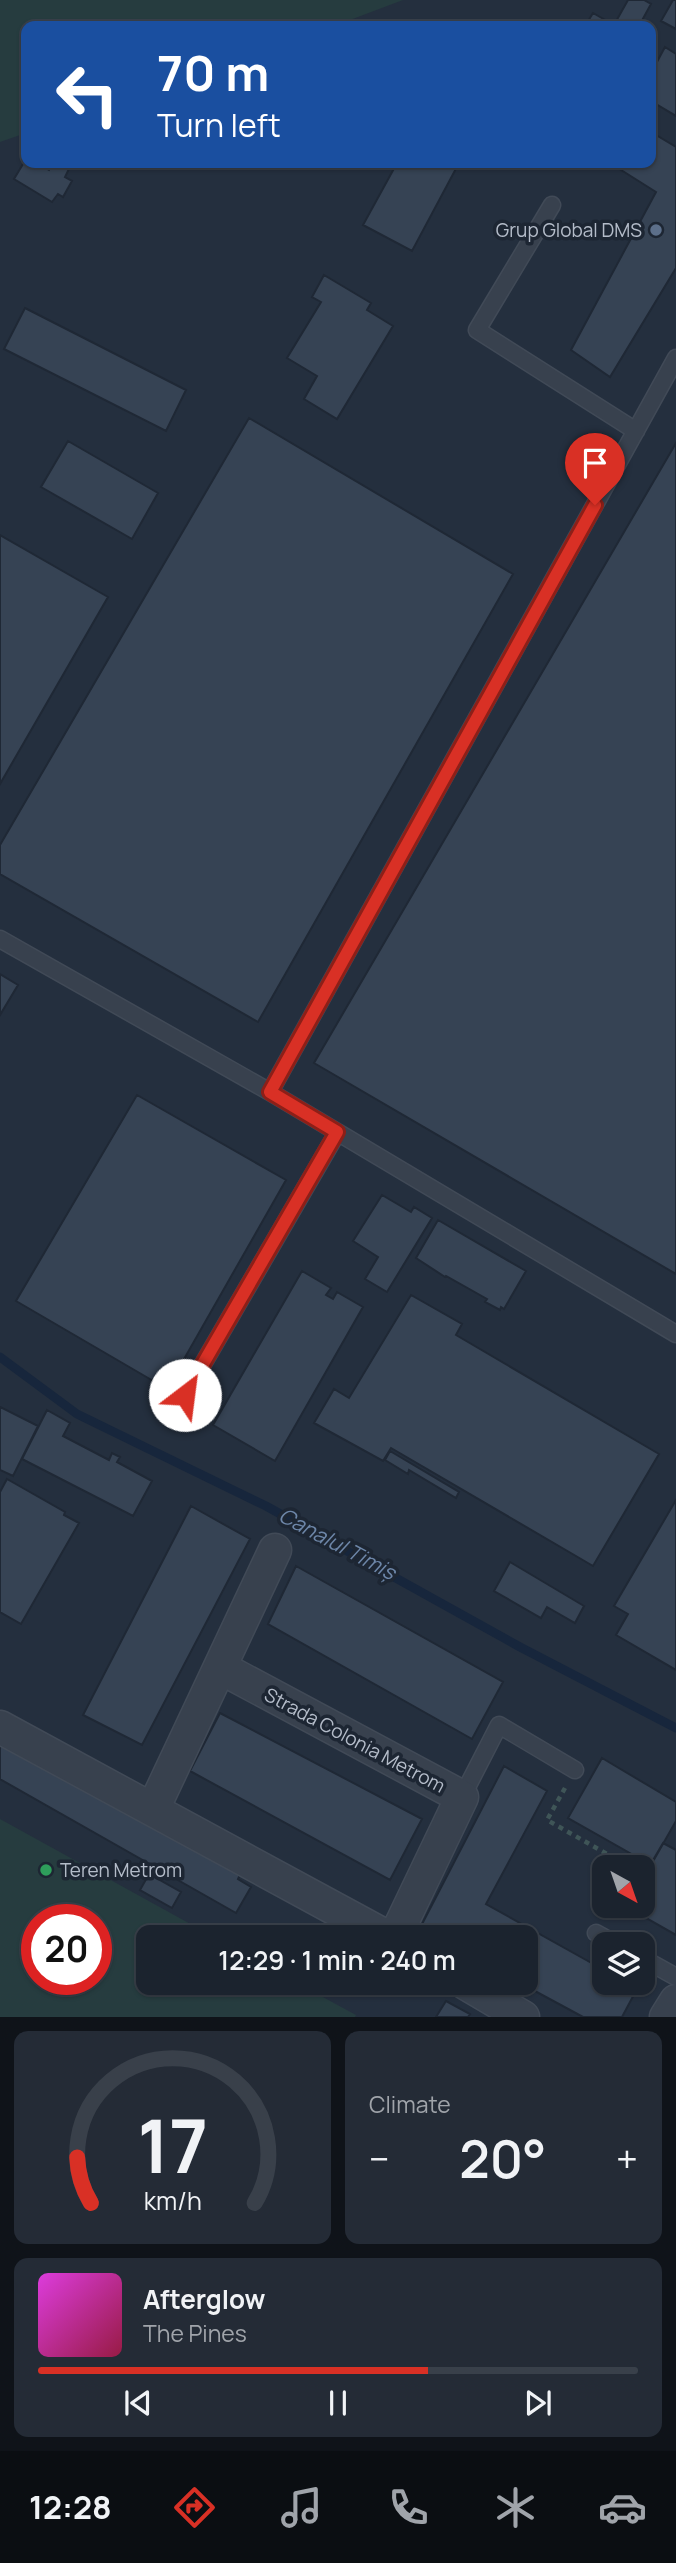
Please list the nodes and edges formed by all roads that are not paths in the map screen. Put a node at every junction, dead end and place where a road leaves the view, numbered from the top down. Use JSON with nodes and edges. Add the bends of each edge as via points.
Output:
{"nodes":[{"id":1,"x":552,"y":205,"type":"dead end"},
{"id":2,"x":676,"y":358,"type":"edge"},
{"id":3,"x":636,"y":431,"type":"junction"},
{"id":4,"x":0,"y":939,"type":"edge"},
{"id":5,"x":270,"y":1092,"type":"junction"},
{"id":6,"x":337,"y":1132,"type":"junction"},
{"id":7,"x":676,"y":1334,"type":"edge"},
{"id":8,"x":185,"y":1395,"type":"dead end"},
{"id":9,"x":275,"y":1550,"type":"dead end"},
{"id":10,"x":221,"y":1668,"type":"junction"},
{"id":11,"x":0,"y":1727,"type":"edge"},
{"id":12,"x":575,"y":1770,"type":"road end"},
{"id":13,"x":462,"y":1797,"type":"junction"},
{"id":14,"x":153,"y":1809,"type":"junction"},
{"id":15,"x":365,"y":1925,"type":"edge"},
{"id":16,"x":401,"y":1925,"type":"edge"},
{"id":17,"x":655,"y":1965,"type":"edge"},
{"id":18,"x":676,"y":1976,"type":"edge"},
{"id":19,"x":485,"y":1995,"type":"edge"},
{"id":20,"x":676,"y":2001,"type":"edge"},
{"id":21,"x":523,"y":2017,"type":"edge"},
{"id":22,"x":666,"y":2017,"type":"edge"}],
"edges":[{"from":1,"to":3,"type":"lane","via":[[477,330]]},
{"from":2,"to":3,"type":"lane"},
{"from":3,"to":5,"type":"lane"},
{"from":4,"to":5,"type":"lane"},
{"from":5,"to":6,"type":"lane"},
{"from":6,"to":7,"type":"lane"},
{"from":6,"to":8,"type":"lane"},
{"from":9,"to":10,"type":"street"},
{"from":10,"to":13,"type":"street","name":"Strada Colonia Metrom"},
{"from":10,"to":14,"type":"street"},
{"from":11,"to":14,"type":"street"},
{"from":12,"to":13,"type":"lane","via":[[499,1725]]},
{"from":13,"to":16,"type":"street","name":"Strada Colonia Metrom"},
{"from":14,"to":15,"type":"street"},
{"from":17,"to":18,"type":"lane"},
{"from":19,"to":21,"type":"street"},
{"from":20,"to":22,"type":"street"}]}
